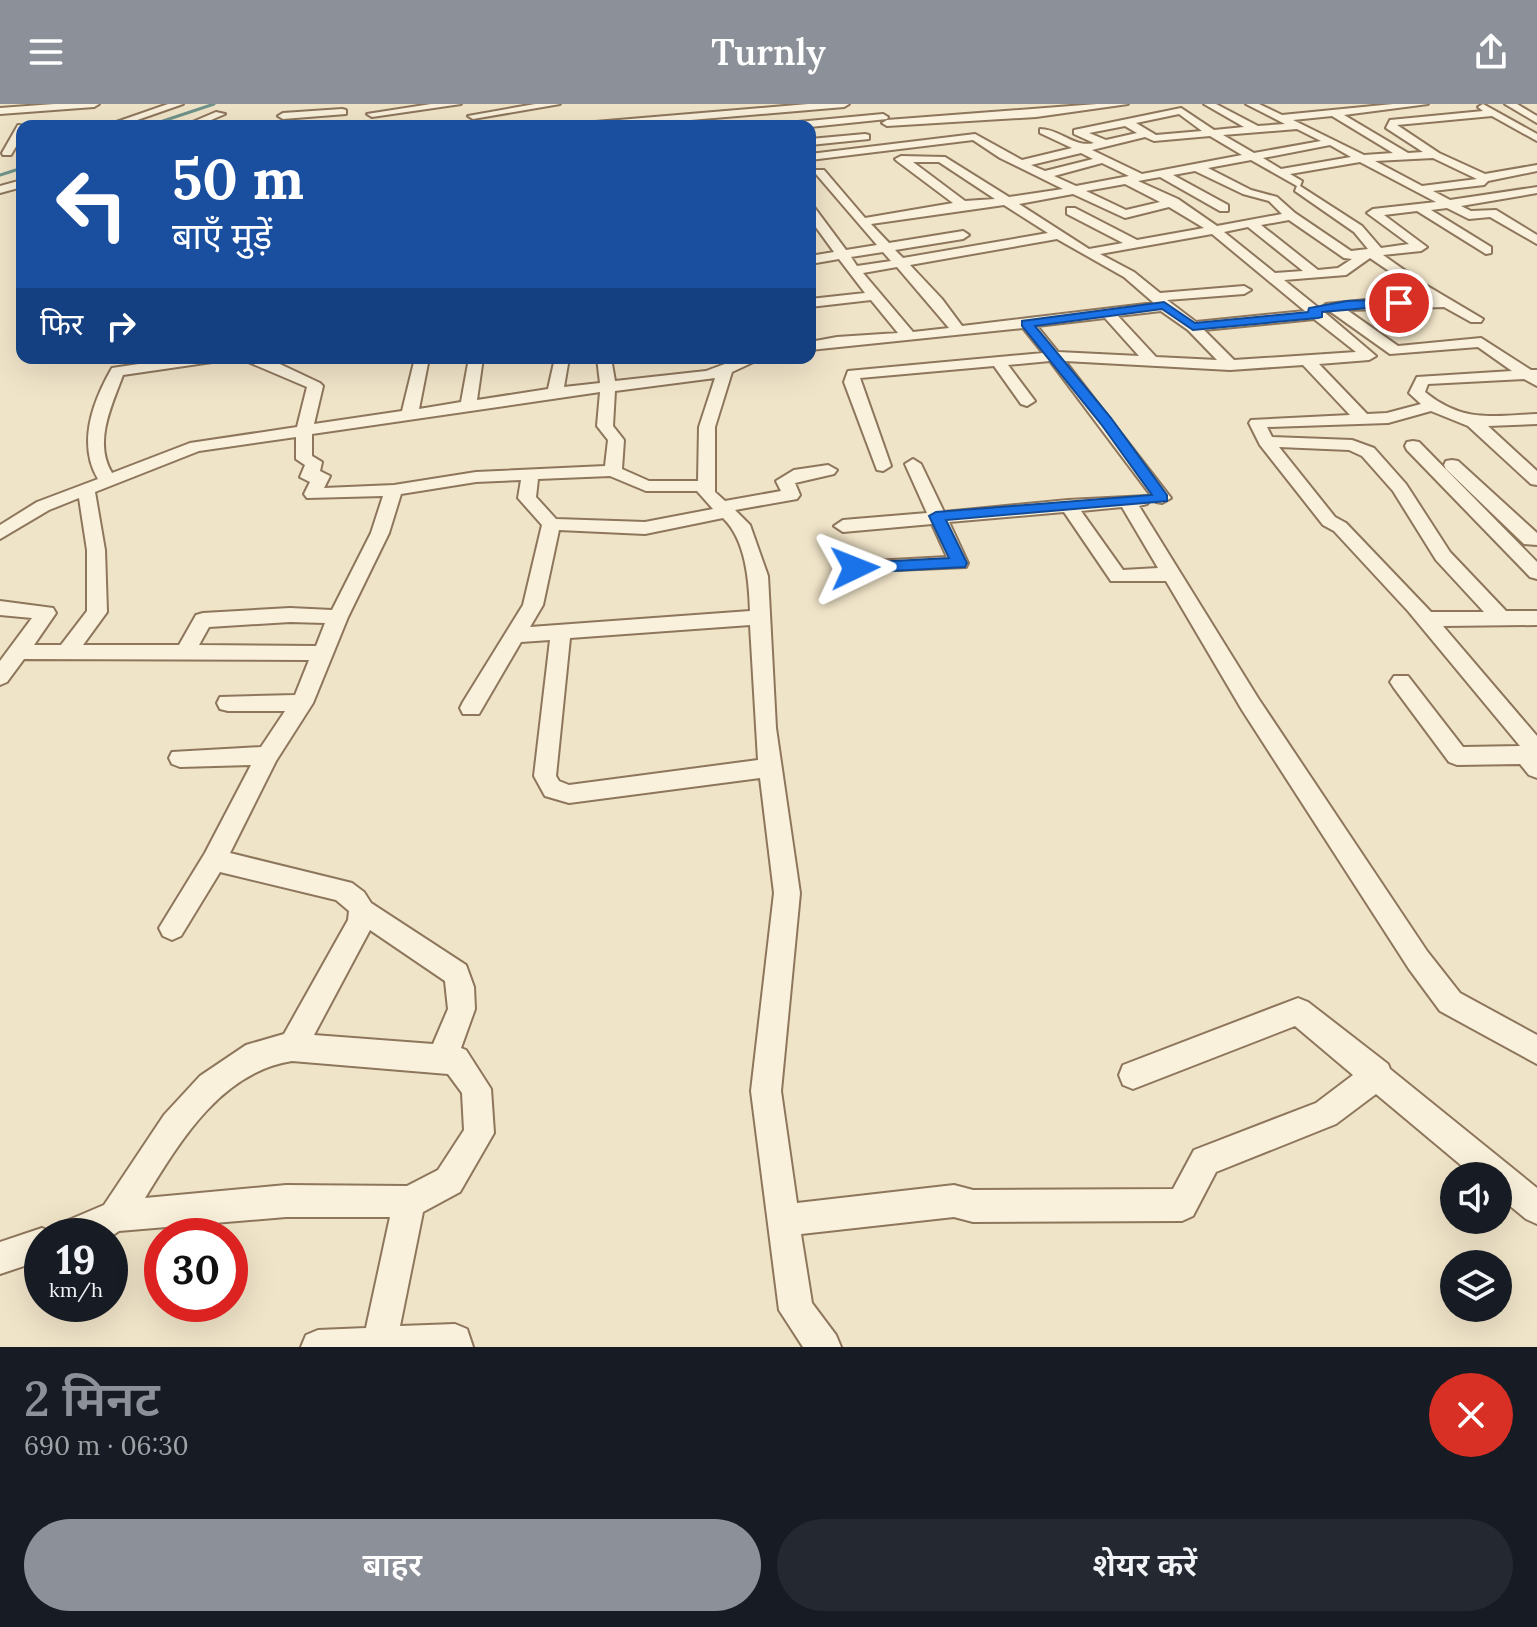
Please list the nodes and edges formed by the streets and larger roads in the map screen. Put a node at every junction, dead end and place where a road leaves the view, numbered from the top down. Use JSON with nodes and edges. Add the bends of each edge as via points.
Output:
{"nodes":[{"id":1,"x":94,"y":104,"type":"edge"},
{"id":2,"x":104,"y":104,"type":"edge"},
{"id":3,"x":178,"y":104,"type":"edge"},
{"id":4,"x":456,"y":104,"type":"edge"},
{"id":5,"x":844,"y":104,"type":"edge"},
{"id":6,"x":998,"y":104,"type":"edge"},
{"id":7,"x":1017,"y":104,"type":"edge"},
{"id":8,"x":1043,"y":104,"type":"edge"},
{"id":9,"x":1123,"y":104,"type":"edge"},
{"id":10,"x":1209,"y":104,"type":"edge"},
{"id":11,"x":1251,"y":104,"type":"edge"},
{"id":12,"x":1423,"y":104,"type":"edge"},
{"id":13,"x":1479,"y":104,"type":"edge"},
{"id":14,"x":1510,"y":104,"type":"edge"},
{"id":15,"x":76,"y":105,"type":"edge"},
{"id":16,"x":1387,"y":105,"type":"edge"},
{"id":17,"x":1413,"y":105,"type":"edge"},
{"id":18,"x":39,"y":106,"type":"edge"},
{"id":19,"x":0,"y":107,"type":"edge"},
{"id":20,"x":511,"y":107,"type":"edge"},
{"id":21,"x":550,"y":107,"type":"edge"},
{"id":22,"x":765,"y":107,"type":"edge"},
{"id":23,"x":343,"y":108,"type":"edge"},
{"id":24,"x":728,"y":108,"type":"edge"},
{"id":25,"x":1326,"y":108,"type":"edge"},
{"id":26,"x":948,"y":109,"type":"junction"},
{"id":27,"x":1055,"y":112,"type":"junction"},
{"id":28,"x":1495,"y":113,"type":"junction"},
{"id":29,"x":220,"y":114,"type":"dead end"},
{"id":30,"x":67,"y":116,"type":"dead end"},
{"id":31,"x":283,"y":116,"type":"dead end"},
{"id":32,"x":373,"y":116,"type":"edge"},
{"id":33,"x":1435,"y":116,"type":"junction"},
{"id":34,"x":96,"y":117,"type":"dead end"},
{"id":35,"x":1281,"y":118,"type":"junction"},
{"id":36,"x":955,"y":119,"type":"junction"},
{"id":37,"x":129,"y":120,"type":"edge"},
{"id":38,"x":204,"y":120,"type":"edge"},
{"id":39,"x":313,"y":120,"type":"edge"},
{"id":40,"x":477,"y":120,"type":"edge"},
{"id":41,"x":631,"y":120,"type":"edge"},
{"id":42,"x":1537,"y":120,"type":"edge"},
{"id":43,"x":1124,"y":121,"type":"junction"},
{"id":44,"x":1298,"y":126,"type":"junction"},
{"id":45,"x":816,"y":127,"type":"edge"},
{"id":46,"x":888,"y":131,"type":"edge"},
{"id":47,"x":1044,"y":131,"type":"dead end"},
{"id":48,"x":1258,"y":131,"type":"junction"},
{"id":49,"x":1145,"y":134,"type":"junction"},
{"id":50,"x":1213,"y":134,"type":"junction"},
{"id":51,"x":816,"y":135,"type":"edge"},
{"id":52,"x":16,"y":136,"type":"edge"},
{"id":53,"x":1537,"y":137,"type":"edge"},
{"id":54,"x":816,"y":141,"type":"edge"},
{"id":55,"x":1331,"y":142,"type":"junction"},
{"id":56,"x":1103,"y":143,"type":"junction"},
{"id":57,"x":1080,"y":149,"type":"junction"},
{"id":58,"x":816,"y":155,"type":"edge"},
{"id":59,"x":1435,"y":155,"type":"junction"},
{"id":60,"x":4,"y":157,"type":"edge"},
{"id":61,"x":1254,"y":157,"type":"junction"},
{"id":62,"x":1407,"y":157,"type":"junction"},
{"id":63,"x":1362,"y":158,"type":"junction"},
{"id":64,"x":1101,"y":160,"type":"junction"},
{"id":65,"x":1021,"y":164,"type":"junction"},
{"id":66,"x":1198,"y":168,"type":"junction"},
{"id":67,"x":1537,"y":168,"type":"edge"},
{"id":68,"x":821,"y":171,"type":"edge"},
{"id":69,"x":1281,"y":172,"type":"junction"},
{"id":70,"x":1163,"y":174,"type":"junction"},
{"id":71,"x":1044,"y":175,"type":"junction"},
{"id":72,"x":1142,"y":178,"type":"junction"},
{"id":73,"x":1484,"y":178,"type":"junction"},
{"id":74,"x":1128,"y":181,"type":"junction"},
{"id":75,"x":1423,"y":189,"type":"junction"},
{"id":76,"x":1078,"y":190,"type":"junction"},
{"id":77,"x":1537,"y":190,"type":"edge"},
{"id":78,"x":1007,"y":201,"type":"junction"},
{"id":79,"x":1174,"y":202,"type":"junction"},
{"id":80,"x":1098,"y":203,"type":"junction"},
{"id":81,"x":1448,"y":204,"type":"junction"},
{"id":82,"x":963,"y":205,"type":"junction"},
{"id":83,"x":1418,"y":207,"type":"junction"},
{"id":84,"x":1224,"y":208,"type":"dead end"},
{"id":85,"x":1071,"y":211,"type":"junction"},
{"id":86,"x":1373,"y":213,"type":"junction"},
{"id":87,"x":1291,"y":216,"type":"junction"},
{"id":88,"x":1346,"y":217,"type":"dead end"},
{"id":89,"x":816,"y":218,"type":"edge"},
{"id":90,"x":1036,"y":220,"type":"junction"},
{"id":91,"x":862,"y":222,"type":"junction"},
{"id":92,"x":1250,"y":223,"type":"junction"},
{"id":93,"x":1213,"y":231,"type":"junction"},
{"id":94,"x":963,"y":235,"type":"dead end"},
{"id":95,"x":1059,"y":235,"type":"junction"},
{"id":96,"x":1537,"y":240,"type":"edge"},
{"id":97,"x":1135,"y":244,"type":"junction"},
{"id":98,"x":889,"y":248,"type":"junction"},
{"id":99,"x":982,"y":248,"type":"junction"},
{"id":100,"x":1486,"y":250,"type":"dead end"},
{"id":101,"x":1373,"y":252,"type":"junction"},
{"id":102,"x":1087,"y":253,"type":"junction"},
{"id":103,"x":842,"y":255,"type":"junction"},
{"id":104,"x":816,"y":259,"type":"edge"},
{"id":105,"x":996,"y":261,"type":"dead end"},
{"id":106,"x":902,"y":263,"type":"junction"},
{"id":107,"x":854,"y":271,"type":"junction"},
{"id":108,"x":1314,"y":273,"type":"junction"},
{"id":109,"x":1275,"y":277,"type":"junction"},
{"id":110,"x":1244,"y":290,"type":"dead end"},
{"id":111,"x":875,"y":296,"type":"junction"},
{"id":112,"x":1161,"y":301,"type":"junction"},
{"id":113,"x":816,"y":302,"type":"edge"},
{"id":114,"x":1446,"y":303,"type":"junction"},
{"id":115,"x":1334,"y":307,"type":"junction"},
{"id":116,"x":1315,"y":312,"type":"junction"},
{"id":117,"x":1109,"y":314,"type":"junction"},
{"id":118,"x":1476,"y":319,"type":"dead end"},
{"id":119,"x":1027,"y":323,"type":"junction"},
{"id":120,"x":1193,"y":327,"type":"junction"},
{"id":121,"x":958,"y":331,"type":"junction"},
{"id":122,"x":909,"y":337,"type":"junction"},
{"id":123,"x":816,"y":345,"type":"edge"},
{"id":124,"x":1055,"y":356,"type":"junction"},
{"id":125,"x":1369,"y":356,"type":"junction"},
{"id":126,"x":1151,"y":360,"type":"junction"},
{"id":127,"x":1308,"y":361,"type":"junction"},
{"id":128,"x":999,"y":362,"type":"junction"},
{"id":129,"x":168,"y":364,"type":"edge"},
{"id":130,"x":272,"y":364,"type":"edge"},
{"id":131,"x":421,"y":364,"type":"edge"},
{"id":132,"x":475,"y":364,"type":"edge"},
{"id":133,"x":561,"y":364,"type":"edge"},
{"id":134,"x":605,"y":364,"type":"edge"},
{"id":135,"x":739,"y":364,"type":"edge"},
{"id":136,"x":1230,"y":365,"type":"junction"},
{"id":137,"x":725,"y":369,"type":"junction"},
{"id":138,"x":1534,"y":376,"type":"edge"},
{"id":139,"x":1433,"y":380,"type":"junction"},
{"id":140,"x":608,"y":387,"type":"junction"},
{"id":141,"x":555,"y":393,"type":"junction"},
{"id":142,"x":1027,"y":401,"type":"dead end"},
{"id":143,"x":469,"y":404,"type":"junction"},
{"id":144,"x":1431,"y":406,"type":"junction"},
{"id":145,"x":410,"y":413,"type":"junction"},
{"id":146,"x":1363,"y":419,"type":"junction"},
{"id":147,"x":1537,"y":419,"type":"edge"},
{"id":148,"x":1474,"y":422,"type":"junction"},
{"id":149,"x":304,"y":432,"type":"junction"},
{"id":150,"x":1266,"y":442,"type":"junction"},
{"id":151,"x":913,"y":464,"type":"dead end"},
{"id":152,"x":883,"y":466,"type":"dead end"},
{"id":153,"x":828,"y":470,"type":"dead end"},
{"id":154,"x":613,"y":471,"type":"junction"},
{"id":155,"x":530,"y":474,"type":"junction"},
{"id":156,"x":1537,"y":480,"type":"edge"},
{"id":157,"x":108,"y":481,"type":"junction"},
{"id":158,"x":706,"y":486,"type":"junction"},
{"id":159,"x":86,"y":489,"type":"junction"},
{"id":160,"x":394,"y":490,"type":"junction"},
{"id":161,"x":1127,"y":501,"type":"junction"},
{"id":162,"x":1068,"y":505,"type":"junction"},
{"id":163,"x":724,"y":509,"type":"junction"},
{"id":164,"x":936,"y":516,"type":"junction"},
{"id":165,"x":551,"y":524,"type":"junction"},
{"id":166,"x":843,"y":526,"type":"dead end"},
{"id":167,"x":0,"y":533,"type":"edge"},
{"id":168,"x":1534,"y":540,"type":"edge"},
{"id":169,"x":1507,"y":543,"type":"junction"},
{"id":170,"x":855,"y":568,"type":"dead end"},
{"id":171,"x":1537,"y":573,"type":"edge"},
{"id":172,"x":1170,"y":574,"type":"junction"},
{"id":173,"x":0,"y":608,"type":"edge"},
{"id":174,"x":338,"y":617,"type":"junction"},
{"id":175,"x":760,"y":617,"type":"junction"},
{"id":176,"x":1501,"y":618,"type":"junction"},
{"id":177,"x":1537,"y":618,"type":"edge"},
{"id":178,"x":1427,"y":619,"type":"junction"},
{"id":179,"x":561,"y":632,"type":"junction"},
{"id":180,"x":516,"y":635,"type":"junction"},
{"id":181,"x":18,"y":652,"type":"junction"},
{"id":182,"x":67,"y":652,"type":"junction"},
{"id":183,"x":185,"y":653,"type":"junction"},
{"id":184,"x":319,"y":653,"type":"dead end"},
{"id":185,"x":0,"y":677,"type":"edge"},
{"id":186,"x":1401,"y":682,"type":"dead end"},
{"id":187,"x":228,"y":703,"type":"dead end"},
{"id":188,"x":302,"y":703,"type":"junction"},
{"id":189,"x":471,"y":708,"type":"dead end"},
{"id":190,"x":267,"y":756,"type":"junction"},
{"id":191,"x":1534,"y":756,"type":"edge"},
{"id":192,"x":180,"y":758,"type":"dead end"},
{"id":193,"x":771,"y":767,"type":"junction"},
{"id":194,"x":214,"y":860,"type":"junction"},
{"id":195,"x":363,"y":911,"type":"junction"},
{"id":196,"x":172,"y":928,"type":"dead end"},
{"id":197,"x":292,"y":1047,"type":"junction"},
{"id":198,"x":1537,"y":1050,"type":"edge"},
{"id":199,"x":440,"y":1059,"type":"junction"},
{"id":200,"x":1378,"y":1074,"type":"junction"},
{"id":201,"x":1133,"y":1075,"type":"dead end"},
{"id":202,"x":409,"y":1202,"type":"junction"},
{"id":203,"x":1537,"y":1208,"type":"edge"},
{"id":204,"x":115,"y":1216,"type":"junction"},
{"id":205,"x":112,"y":1218,"type":"edge"},
{"id":206,"x":784,"y":1220,"type":"junction"},
{"id":207,"x":24,"y":1250,"type":"edge"},
{"id":208,"x":0,"y":1258,"type":"edge"},
{"id":209,"x":380,"y":1344,"type":"junction"},
{"id":210,"x":318,"y":1347,"type":"edge"},
{"id":211,"x":456,"y":1347,"type":"edge"},
{"id":212,"x":824,"y":1347,"type":"edge"}],
"edges":[{"from":1,"to":15,"type":"street"},
{"from":2,"to":34,"type":"street"},
{"from":3,"to":37,"type":"street"},
{"from":4,"to":32,"type":"street"},
{"from":5,"to":22,"type":"street"},
{"from":6,"to":7,"type":"street"},
{"from":6,"to":26,"type":"street"},
{"from":8,"to":27,"type":"street"},
{"from":9,"to":27,"type":"street"},
{"from":10,"to":48,"type":"street"},
{"from":11,"to":35,"type":"street"},
{"from":12,"to":17,"type":"street"},
{"from":13,"to":28,"type":"street"},
{"from":14,"to":42,"type":"street"},
{"from":15,"to":18,"type":"street"},
{"from":15,"to":30,"type":"street"},
{"from":16,"to":17,"type":"street"},
{"from":16,"to":25,"type":"street"},
{"from":17,"to":33,"type":"street"},
{"from":18,"to":19,"type":"street"},
{"from":20,"to":21,"type":"street"},
{"from":20,"to":40,"type":"street"},
{"from":22,"to":24,"type":"street"},
{"from":23,"to":39,"type":"street"},
{"from":24,"to":41,"type":"street"},
{"from":25,"to":35,"type":"street"},
{"from":25,"to":62,"type":"street"},
{"from":26,"to":36,"type":"street"},
{"from":26,"to":46,"type":"street"},
{"from":27,"to":36,"type":"street"},
{"from":28,"to":33,"type":"street"},
{"from":28,"to":53,"type":"street"},
{"from":29,"to":38,"type":"street"},
{"from":31,"to":39,"type":"street"},
{"from":33,"to":59,"type":"street","via":[[1390,126]]},
{"from":35,"to":44,"type":"street"},
{"from":36,"to":46,"type":"street"},
{"from":43,"to":49,"type":"street"},
{"from":43,"to":50,"type":"street","via":[[1181,111]]},
{"from":43,"to":56,"type":"street","via":[[1078,132]]},
{"from":44,"to":48,"type":"street"},
{"from":44,"to":55,"type":"street"},
{"from":45,"to":46,"type":"street"},
{"from":46,"to":51,"type":"street"},
{"from":46,"to":54,"type":"street"},
{"from":46,"to":58,"type":"street"},
{"from":46,"to":65,"type":"street","via":[[975,137],[998,158]]},
{"from":46,"to":78,"type":"street","via":[[962,167]]},
{"from":46,"to":82,"type":"street"},
{"from":47,"to":57,"type":"street"},
{"from":48,"to":50,"type":"street"},
{"from":49,"to":50,"type":"street"},
{"from":49,"to":56,"type":"street"},
{"from":50,"to":61,"type":"street"},
{"from":52,"to":60,"type":"street"},
{"from":55,"to":61,"type":"street"},
{"from":55,"to":63,"type":"street"},
{"from":56,"to":57,"type":"street"},
{"from":57,"to":64,"type":"street"},
{"from":57,"to":65,"type":"street"},
{"from":59,"to":62,"type":"street"},
{"from":59,"to":73,"type":"street"},
{"from":61,"to":66,"type":"street"},
{"from":61,"to":69,"type":"street"},
{"from":62,"to":63,"type":"street"},
{"from":63,"to":69,"type":"street"},
{"from":63,"to":75,"type":"street"},
{"from":64,"to":71,"type":"street"},
{"from":64,"to":72,"type":"street"},
{"from":65,"to":71,"type":"street"},
{"from":66,"to":70,"type":"street"},
{"from":66,"to":87,"type":"street","via":[[1273,199]]},
{"from":67,"to":73,"type":"street"},
{"from":68,"to":91,"type":"street"},
{"from":69,"to":101,"type":"street","via":[[1358,229]]},
{"from":70,"to":72,"type":"street"},
{"from":70,"to":84,"type":"street"},
{"from":71,"to":76,"type":"street"},
{"from":72,"to":74,"type":"street"},
{"from":73,"to":75,"type":"street","via":[[1480,183]]},
{"from":74,"to":76,"type":"street"},
{"from":74,"to":79,"type":"street"},
{"from":75,"to":81,"type":"street"},
{"from":76,"to":78,"type":"street"},
{"from":76,"to":80,"type":"street"},
{"from":77,"to":81,"type":"street"},
{"from":78,"to":82,"type":"street"},
{"from":78,"to":90,"type":"street"},
{"from":79,"to":80,"type":"street","via":[[1127,214]]},
{"from":79,"to":93,"type":"street"},
{"from":80,"to":85,"type":"street"},
{"from":81,"to":83,"type":"street"},
{"from":81,"to":96,"type":"street","via":[[1469,215],[1492,213]]},
{"from":82,"to":91,"type":"street"},
{"from":83,"to":86,"type":"street"},
{"from":83,"to":100,"type":"street"},
{"from":85,"to":90,"type":"street"},
{"from":85,"to":97,"type":"street"},
{"from":86,"to":88,"type":"street"},
{"from":86,"to":101,"type":"street","via":[[1421,247]]},
{"from":87,"to":92,"type":"street"},
{"from":87,"to":101,"type":"street","via":[[1349,255]]},
{"from":89,"to":103,"type":"street"},
{"from":90,"to":95,"type":"street"},
{"from":91,"to":98,"type":"street"},
{"from":92,"to":93,"type":"street"},
{"from":92,"to":108,"type":"street"},
{"from":93,"to":97,"type":"street"},
{"from":93,"to":109,"type":"street"},
{"from":94,"to":98,"type":"street"},
{"from":95,"to":99,"type":"street"},
{"from":95,"to":102,"type":"street"},
{"from":97,"to":102,"type":"street"},
{"from":98,"to":103,"type":"street"},
{"from":98,"to":106,"type":"street"},
{"from":99,"to":105,"type":"street"},
{"from":99,"to":106,"type":"street"},
{"from":101,"to":108,"type":"street","via":[[1341,272]]},
{"from":101,"to":114,"type":"street"},
{"from":102,"to":112,"type":"street","via":[[1128,274]]},
{"from":103,"to":104,"type":"street"},
{"from":103,"to":107,"type":"street"},
{"from":106,"to":107,"type":"street"},
{"from":106,"to":121,"type":"street"},
{"from":107,"to":111,"type":"street"},
{"from":108,"to":109,"type":"street"},
{"from":109,"to":116,"type":"street"},
{"from":110,"to":112,"type":"street"},
{"from":111,"to":113,"type":"street"},
{"from":111,"to":122,"type":"street"},
{"from":112,"to":117,"type":"street"},
{"from":112,"to":120,"type":"street"},
{"from":114,"to":115,"type":"street"},
{"from":114,"to":118,"type":"street"},
{"from":115,"to":116,"type":"street"},
{"from":115,"to":138,"type":"street","via":[[1395,351],[1481,342]]},
{"from":116,"to":120,"type":"street"},
{"from":116,"to":125,"type":"street"},
{"from":117,"to":119,"type":"street"},
{"from":117,"to":126,"type":"street"},
{"from":119,"to":121,"type":"street"},
{"from":119,"to":124,"type":"street"},
{"from":120,"to":136,"type":"street"},
{"from":121,"to":122,"type":"street"},
{"from":122,"to":123,"type":"street"},
{"from":124,"to":126,"type":"street"},
{"from":124,"to":128,"type":"street"},
{"from":124,"to":161,"type":"street","via":[[1168,498]]},
{"from":125,"to":127,"type":"street"},
{"from":125,"to":139,"type":"street","via":[[1389,365],[1406,362]]},
{"from":126,"to":136,"type":"street"},
{"from":127,"to":136,"type":"street"},
{"from":127,"to":146,"type":"street"},
{"from":128,"to":142,"type":"street"},
{"from":128,"to":152,"type":"street","via":[[853,374]]},
{"from":129,"to":157,"type":"street","via":[[117,371],[95,435],[96,467]]},
{"from":130,"to":149,"type":"street","via":[[315,386]]},
{"from":131,"to":145,"type":"street"},
{"from":132,"to":143,"type":"street"},
{"from":133,"to":141,"type":"street"},
{"from":134,"to":140,"type":"street"},
{"from":135,"to":137,"type":"street"},
{"from":137,"to":140,"type":"street"},
{"from":137,"to":158,"type":"street","via":[[707,427]]},
{"from":138,"to":139,"type":"street"},
{"from":139,"to":144,"type":"street","via":[[1422,380],[1417,393]]},
{"from":140,"to":141,"type":"street"},
{"from":140,"to":154,"type":"street","via":[[605,426],[616,440]]},
{"from":141,"to":143,"type":"street"},
{"from":143,"to":145,"type":"street"},
{"from":144,"to":146,"type":"street"},
{"from":144,"to":148,"type":"street"},
{"from":145,"to":149,"type":"street"},
{"from":146,"to":150,"type":"street","via":[[1257,423]]},
{"from":147,"to":148,"type":"street"},
{"from":148,"to":156,"type":"street"},
{"from":149,"to":157,"type":"street","via":[[196,447]]},
{"from":149,"to":160,"type":"street","via":[[304,459],[314,462],[309,477],[321,476],[313,494]]},
{"from":150,"to":176,"type":"street","via":[[1352,445],[1368,452],[1400,488],[1443,556]]},
{"from":150,"to":178,"type":"street","via":[[1329,521]]},
{"from":151,"to":164,"type":"street"},
{"from":153,"to":163,"type":"street","via":[[785,481],[791,495]]},
{"from":154,"to":155,"type":"street"},
{"from":154,"to":158,"type":"street","via":[[646,486]]},
{"from":155,"to":160,"type":"street"},
{"from":155,"to":165,"type":"street","via":[[527,498]]},
{"from":157,"to":159,"type":"street"},
{"from":158,"to":163,"type":"street","via":[[706,493]]},
{"from":159,"to":167,"type":"street","via":[[43,506]]},
{"from":159,"to":182,"type":"street","via":[[96,550],[97,612]]},
{"from":160,"to":174,"type":"street","via":[[380,533]]},
{"from":161,"to":162,"type":"street"},
{"from":161,"to":172,"type":"street"},
{"from":162,"to":164,"type":"street"},
{"from":162,"to":172,"type":"street","via":[[1118,577]]},
{"from":163,"to":165,"type":"street","via":[[645,528]]},
{"from":163,"to":175,"type":"street","via":[[741,525],[758,576]]},
{"from":164,"to":166,"type":"street"},
{"from":164,"to":170,"type":"street","via":[[959,563]]},
{"from":165,"to":180,"type":"street","via":[[533,605]]},
{"from":168,"to":169,"type":"street"},
{"from":168,"to":169,"type":"street","via":[[1422,445]]},
{"from":169,"to":171,"type":"street"},
{"from":172,"to":198,"type":"street","via":[[1250,704],[1450,1002]]},
{"from":173,"to":181,"type":"street","via":[[46,613]]},
{"from":174,"to":183,"type":"street","via":[[203,620]]},
{"from":174,"to":188,"type":"street"},
{"from":175,"to":179,"type":"street"},
{"from":175,"to":193,"type":"street"},
{"from":176,"to":177,"type":"street"},
{"from":176,"to":178,"type":"street"},
{"from":178,"to":191,"type":"street"},
{"from":179,"to":180,"type":"street"},
{"from":179,"to":193,"type":"street","via":[[545,776],[555,793]]},
{"from":180,"to":189,"type":"street"},
{"from":181,"to":182,"type":"street"},
{"from":181,"to":185,"type":"street"},
{"from":182,"to":183,"type":"street"},
{"from":183,"to":184,"type":"street"},
{"from":186,"to":191,"type":"street","via":[[1457,756]]},
{"from":187,"to":188,"type":"street"},
{"from":188,"to":190,"type":"street"},
{"from":190,"to":192,"type":"street"},
{"from":190,"to":194,"type":"street"},
{"from":193,"to":206,"type":"street","via":[[787,893],[766,1091]]},
{"from":194,"to":195,"type":"street","via":[[343,891]]},
{"from":194,"to":196,"type":"street"},
{"from":195,"to":197,"type":"street"},
{"from":195,"to":199,"type":"street","via":[[457,974],[464,997],[462,1019]]},
{"from":197,"to":199,"type":"street"},
{"from":197,"to":204,"type":"street","via":[[258,1054],[187,1105]]},
{"from":199,"to":202,"type":"street","via":[[456,1060],[476,1089],[479,1133],[449,1181]]},
{"from":200,"to":201,"type":"street","via":[[1298,1011]]},
{"from":200,"to":203,"type":"street"},
{"from":200,"to":206,"type":"street","via":[[1326,1114],[1205,1161],[1182,1205],[973,1206],[954,1201]]},
{"from":202,"to":204,"type":"street","via":[[286,1201]]},
{"from":202,"to":209,"type":"street"},
{"from":204,"to":205,"type":"street"},
{"from":206,"to":212,"type":"street","via":[[796,1310]]},
{"from":207,"to":208,"type":"street"},
{"from":209,"to":210,"type":"street"},
{"from":209,"to":211,"type":"street","via":[[455,1341]]}]}
